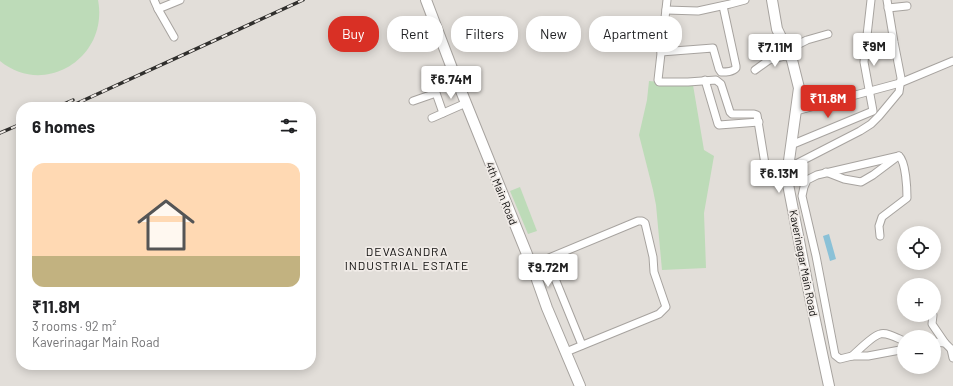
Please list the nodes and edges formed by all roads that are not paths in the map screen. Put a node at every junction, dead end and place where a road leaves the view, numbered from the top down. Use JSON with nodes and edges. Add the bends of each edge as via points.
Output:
{"nodes":[{"id":1,"x":154,"y":0,"type":"edge"},
{"id":2,"x":180,"y":0,"type":"edge"},
{"id":3,"x":426,"y":0,"type":"edge"},
{"id":4,"x":667,"y":0,"type":"edge"},
{"id":5,"x":745,"y":0,"type":"edge"},
{"id":6,"x":772,"y":0,"type":"edge"},
{"id":7,"x":871,"y":0,"type":"edge"},
{"id":8,"x":887,"y":0,"type":"edge"},
{"id":9,"x":723,"y":6,"type":"junction"},
{"id":10,"x":907,"y":6,"type":"dead end"},
{"id":11,"x":888,"y":8,"type":"junction"},
{"id":12,"x":158,"y":9,"type":"junction"},
{"id":13,"x":666,"y":10,"type":"junction"},
{"id":14,"x":665,"y":16,"type":"edge"},
{"id":15,"x":828,"y":34,"type":"dead end"},
{"id":16,"x":174,"y":37,"type":"dead end"},
{"id":17,"x":682,"y":50,"type":"edge"},
{"id":18,"x":661,"y":52,"type":"edge"},
{"id":19,"x":788,"y":52,"type":"junction"},
{"id":20,"x":953,"y":61,"type":"edge"},
{"id":21,"x":755,"y":70,"type":"dead end"},
{"id":22,"x":705,"y":80,"type":"junction"},
{"id":23,"x":900,"y":83,"type":"junction"},
{"id":24,"x":870,"y":91,"type":"junction"},
{"id":25,"x":413,"y":101,"type":"dead end"},
{"id":26,"x":466,"y":103,"type":"junction"},
{"id":27,"x":796,"y":111,"type":"junction"},
{"id":28,"x":443,"y":113,"type":"junction"},
{"id":29,"x":432,"y":118,"type":"dead end"},
{"id":30,"x":759,"y":122,"type":"junction"},
{"id":31,"x":791,"y":145,"type":"junction"},
{"id":32,"x":899,"y":156,"type":"junction"},
{"id":33,"x":787,"y":171,"type":"junction"},
{"id":34,"x":826,"y":172,"type":"junction"},
{"id":35,"x":880,"y":236,"type":"dead end"},
{"id":36,"x":547,"y":259,"type":"junction"},
{"id":37,"x":532,"y":265,"type":"junction"},
{"id":38,"x":932,"y":322,"type":"edge"},
{"id":39,"x":897,"y":338,"type":"edge"},
{"id":40,"x":941,"y":343,"type":"edge"},
{"id":41,"x":945,"y":343,"type":"junction"},
{"id":42,"x":582,"y":345,"type":"junction"},
{"id":43,"x":952,"y":350,"type":"edge"},
{"id":44,"x":897,"y":351,"type":"edge"},
{"id":45,"x":566,"y":352,"type":"junction"},
{"id":46,"x":852,"y":356,"type":"junction"},
{"id":47,"x":953,"y":358,"type":"edge"},
{"id":48,"x":580,"y":386,"type":"edge"},
{"id":49,"x":829,"y":386,"type":"edge"}],
"edges":[{"from":1,"to":12,"type":"street"},
{"from":2,"to":12,"type":"street"},
{"from":3,"to":26,"type":"street","name":"4th Main Road"},
{"from":4,"to":13,"type":"street"},
{"from":5,"to":9,"type":"street"},
{"from":6,"to":19,"type":"street","name":"Kaverinagar Main Road","via":[[777,29]]},
{"from":7,"to":24,"type":"street","via":[[864,62]]},
{"from":8,"to":11,"type":"street"},
{"from":9,"to":13,"type":"street","via":[[698,12]]},
{"from":9,"to":17,"type":"street","via":[[736,68],[721,72],[713,48]]},
{"from":10,"to":11,"type":"street"},
{"from":11,"to":23,"type":"street"},
{"from":12,"to":16,"type":"street"},
{"from":13,"to":14,"type":"street"},
{"from":15,"to":19,"type":"street","via":[[807,40]]},
{"from":18,"to":22,"type":"street","via":[[657,78],[659,82]]},
{"from":19,"to":21,"type":"street","via":[[769,60]]},
{"from":19,"to":27,"type":"street","name":"Kaverinagar Main Road","via":[[799,88]]},
{"from":20,"to":23,"type":"street"},
{"from":22,"to":30,"type":"street","via":[[716,80],[721,84],[732,114],[754,114],[757,115]]},
{"from":22,"to":30,"type":"street","via":[[718,124]]},
{"from":23,"to":24,"type":"street"},
{"from":23,"to":33,"type":"street","via":[[899,92],[871,124]]},
{"from":24,"to":27,"type":"street"},
{"from":24,"to":31,"type":"street","via":[[873,111]]},
{"from":25,"to":28,"type":"street","via":[[436,93]]},
{"from":26,"to":28,"type":"street"},
{"from":26,"to":37,"type":"street","name":"4th Main Road"},
{"from":27,"to":31,"type":"street","name":"Kaverinagar Main Road"},
{"from":28,"to":29,"type":"street"},
{"from":30,"to":33,"type":"street","via":[[767,170]]},
{"from":31,"to":33,"type":"street","name":"Kaverinagar Main Road"},
{"from":32,"to":34,"type":"street"},
{"from":32,"to":34,"type":"street","via":[[861,182]]},
{"from":32,"to":35,"type":"street","via":[[903,162],[906,198],[882,217],[879,226]]},
{"from":33,"to":49,"type":"street","name":"Kaverinagar Main Road"},
{"from":34,"to":46,"type":"street","via":[[807,180],[802,196],[835,355],[840,359]]},
{"from":36,"to":37,"type":"street"},
{"from":36,"to":42,"type":"street"},
{"from":36,"to":42,"type":"street","via":[[638,221],[645,224],[654,257],[654,272],[666,307],[659,314]]},
{"from":37,"to":45,"type":"street","name":"4th Main Road"},
{"from":38,"to":41,"type":"street"},
{"from":39,"to":46,"type":"street","via":[[880,334]]},
{"from":40,"to":41,"type":"street"},
{"from":41,"to":43,"type":"street"},
{"from":42,"to":45,"type":"street"},
{"from":43,"to":47,"type":"street"},
{"from":44,"to":46,"type":"street"},
{"from":45,"to":48,"type":"street","name":"4th Main Road"}]}
